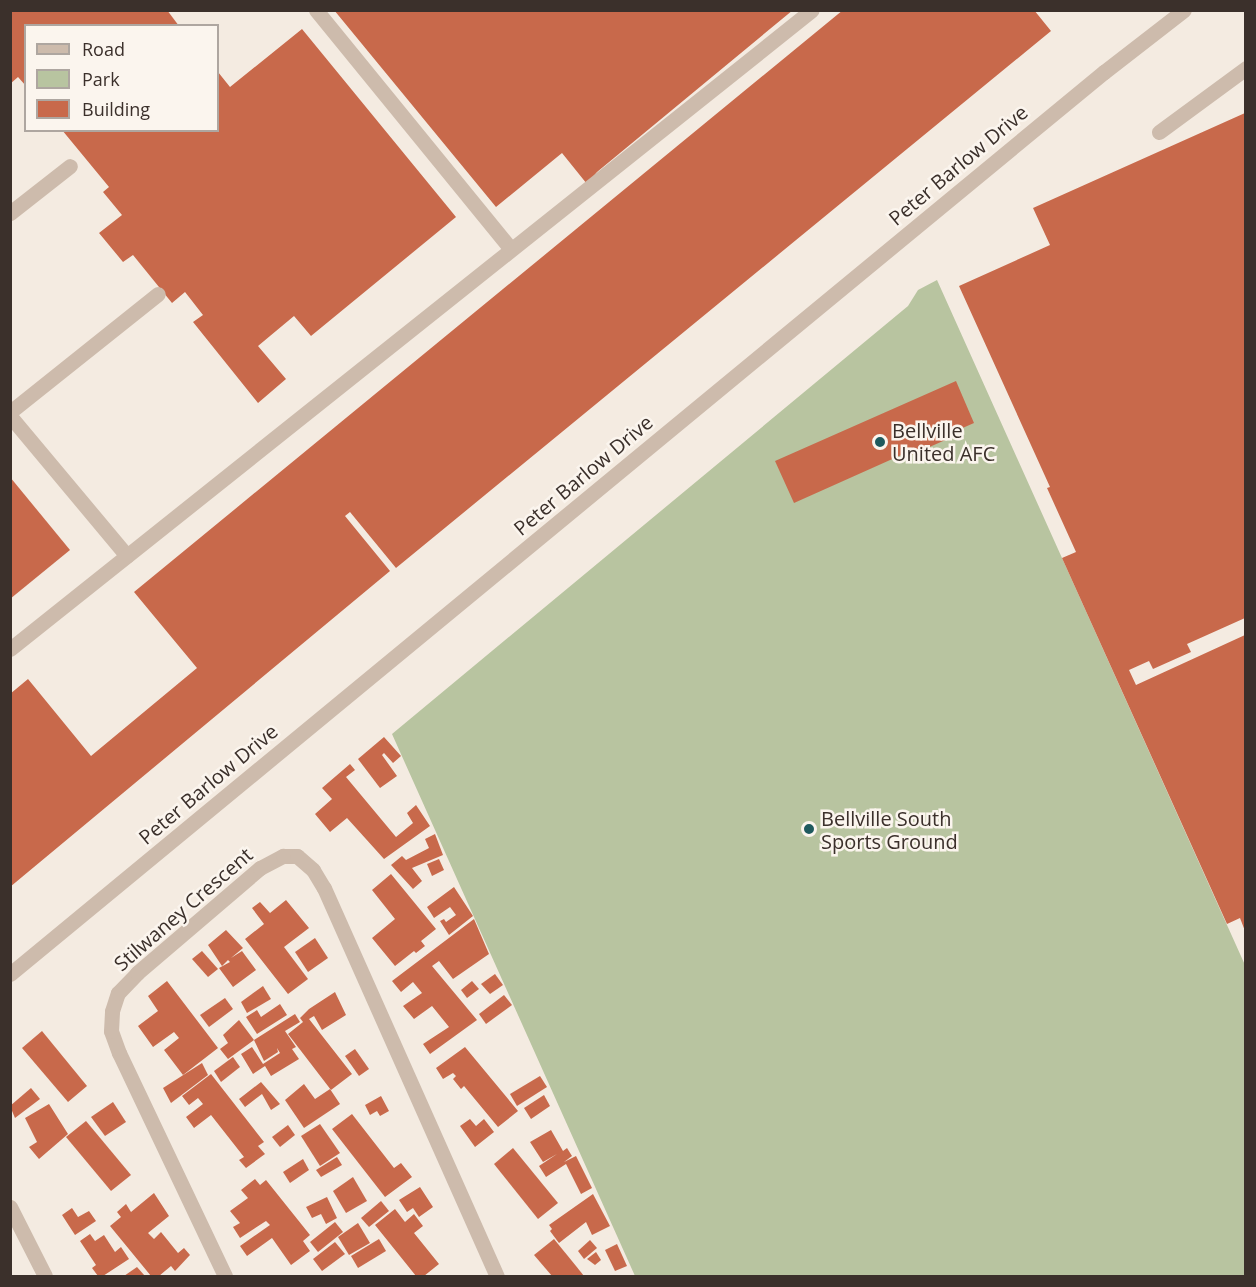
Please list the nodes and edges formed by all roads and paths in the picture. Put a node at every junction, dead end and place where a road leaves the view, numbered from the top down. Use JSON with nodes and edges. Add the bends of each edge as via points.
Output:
{"nodes":[{"id":1,"x":316,"y":10,"type":"edge"},
{"id":2,"x":812,"y":10,"type":"edge"},
{"id":3,"x":1184,"y":10,"type":"edge"},
{"id":4,"x":1245,"y":68,"type":"edge"},
{"id":5,"x":1159,"y":132,"type":"dead end"},
{"id":6,"x":70,"y":166,"type":"dead end"},
{"id":7,"x":10,"y":213,"type":"edge"},
{"id":8,"x":511,"y":249,"type":"junction"},
{"id":9,"x":158,"y":294,"type":"dead end"},
{"id":10,"x":10,"y":414,"type":"edge"},
{"id":11,"x":127,"y":556,"type":"junction"},
{"id":12,"x":10,"y":650,"type":"edge"},
{"id":13,"x":10,"y":974,"type":"edge"},
{"id":14,"x":10,"y":1207,"type":"edge"},
{"id":15,"x":45,"y":1276,"type":"edge"},
{"id":16,"x":225,"y":1276,"type":"edge"},
{"id":17,"x":497,"y":1276,"type":"edge"}],
"edges":[{"from":1,"to":8,"type":"street"},
{"from":2,"to":8,"type":"street"},
{"from":3,"to":13,"type":"street","name":"Peter Barlow Drive","via":[[1095,79]]},
{"from":4,"to":5,"type":"street"},
{"from":6,"to":7,"type":"street"},
{"from":8,"to":11,"type":"street"},
{"from":9,"to":10,"type":"street"},
{"from":10,"to":11,"type":"street"},
{"from":11,"to":12,"type":"street"},
{"from":14,"to":15,"type":"street"},
{"from":16,"to":17,"type":"street","name":"Stilwaney Crescent","via":[[119,1053],[111,1031],[112,1011],[118,993],[137,973],[260,868],[283,856],[297,856],[313,870],[324,888]]}]}
